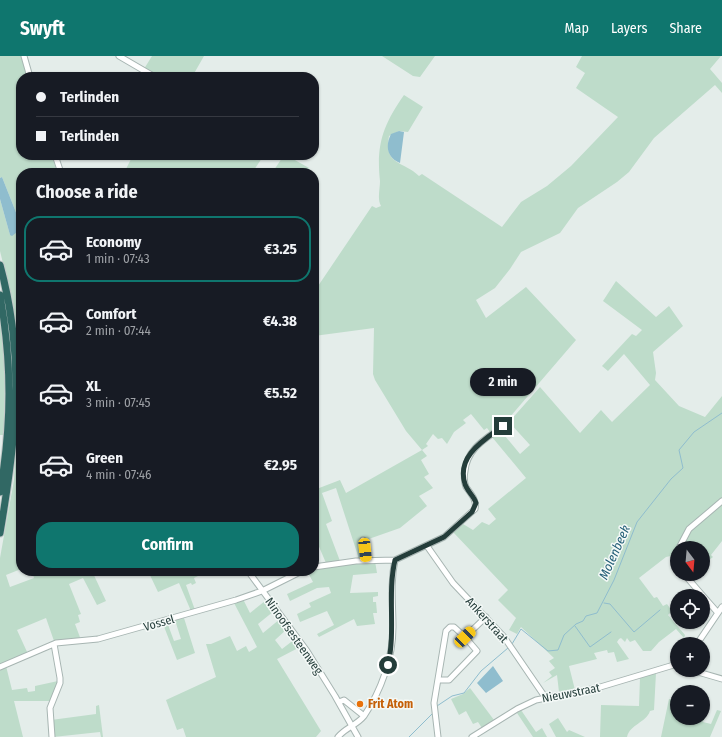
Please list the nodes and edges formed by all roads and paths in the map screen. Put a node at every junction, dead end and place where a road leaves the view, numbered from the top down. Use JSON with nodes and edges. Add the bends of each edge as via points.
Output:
{"nodes":[{"id":1,"x":24,"y":56,"type":"edge"},
{"id":2,"x":119,"y":56,"type":"edge"},
{"id":3,"x":29,"y":72,"type":"edge"},
{"id":4,"x":147,"y":72,"type":"edge"},
{"id":5,"x":0,"y":265,"type":"edge"},
{"id":6,"x":0,"y":295,"type":"edge"},
{"id":7,"x":16,"y":358,"type":"edge"},
{"id":8,"x":16,"y":409,"type":"edge"},
{"id":9,"x":503,"y":426,"type":"dead end"},
{"id":10,"x":10,"y":447,"type":"junction"},
{"id":11,"x":0,"y":492,"type":"edge"},
{"id":12,"x":722,"y":501,"type":"edge"},
{"id":13,"x":0,"y":533,"type":"edge"},
{"id":14,"x":363,"y":540,"type":"dead end"},
{"id":15,"x":683,"y":541,"type":"edge"},
{"id":16,"x":426,"y":546,"type":"junction"},
{"id":17,"x":366,"y":560,"type":"junction"},
{"id":18,"x":395,"y":560,"type":"junction"},
{"id":19,"x":319,"y":566,"type":"edge"},
{"id":20,"x":252,"y":576,"type":"edge"},
{"id":21,"x":292,"y":576,"type":"edge"},
{"id":22,"x":690,"y":581,"type":"edge"},
{"id":23,"x":697,"y":589,"type":"edge"},
{"id":24,"x":262,"y":591,"type":"junction"},
{"id":25,"x":710,"y":604,"type":"edge"},
{"id":26,"x":722,"y":607,"type":"edge"},
{"id":27,"x":718,"y":614,"type":"junction"},
{"id":28,"x":486,"y":617,"type":"junction"},
{"id":29,"x":465,"y":637,"type":"junction"},
{"id":30,"x":702,"y":637,"type":"edge"},
{"id":31,"x":54,"y":644,"type":"junction"},
{"id":32,"x":670,"y":666,"type":"edge"},
{"id":33,"x":0,"y":667,"type":"edge"},
{"id":34,"x":710,"y":675,"type":"edge"},
{"id":35,"x":722,"y":678,"type":"edge"},
{"id":36,"x":438,"y":680,"type":"junction"},
{"id":37,"x":545,"y":697,"type":"junction"},
{"id":38,"x":339,"y":702,"type":"junction"},
{"id":39,"x":364,"y":716,"type":"junction"},
{"id":40,"x":352,"y":726,"type":"junction"},
{"id":41,"x":52,"y":737,"type":"edge"},
{"id":42,"x":338,"y":737,"type":"edge"},
{"id":43,"x":358,"y":737,"type":"edge"},
{"id":44,"x":438,"y":737,"type":"edge"},
{"id":45,"x":472,"y":737,"type":"edge"}],
"edges":[{"from":1,"to":3,"type":"street"},
{"from":2,"to":4,"type":"street"},
{"from":5,"to":7,"type":"highway","via":[[10,310]]},
{"from":6,"to":10,"type":"highway","via":[[8,345]]},
{"from":8,"to":10,"type":"highway"},
{"from":9,"to":16,"type":"street","via":[[477,445],[468,456],[465,484],[475,500],[475,509],[444,537]]},
{"from":10,"to":11,"type":"highway"},
{"from":10,"to":13,"type":"highway"},
{"from":12,"to":15,"type":"street","via":[[689,529]]},
{"from":14,"to":17,"type":"street"},
{"from":16,"to":18,"type":"street"},
{"from":16,"to":28,"type":"street","name":"Ankerstraat","via":[[453,584]]},
{"from":17,"to":18,"type":"street"},
{"from":17,"to":19,"type":"street"},
{"from":18,"to":39,"type":"street","via":[[392,578],[393,628],[389,660]]},
{"from":20,"to":24,"type":"street","name":"Ninoofsesteenweg"},
{"from":21,"to":24,"type":"street","name":"Vossel"},
{"from":22,"to":23,"type":"street"},
{"from":24,"to":31,"type":"street","name":"Vossel","via":[[98,640]]},
{"from":24,"to":38,"type":"street","name":"Ninoofsesteenweg","via":[[307,651]]},
{"from":25,"to":27,"type":"street"},
{"from":26,"to":27,"type":"street"},
{"from":27,"to":30,"type":"street"},
{"from":28,"to":29,"type":"street"},
{"from":28,"to":37,"type":"street","name":"Ankerstraat","via":[[504,637]]},
{"from":29,"to":36,"type":"street","via":[[477,651],[449,680]]},
{"from":29,"to":36,"type":"street","via":[[454,627],[446,631]]},
{"from":31,"to":33,"type":"street","name":"Vossel"},
{"from":31,"to":41,"type":"street","via":[[60,683],[50,708]]},
{"from":32,"to":37,"type":"street","name":"Nieuwstraat","via":[[597,688]]},
{"from":34,"to":35,"type":"street"},
{"from":36,"to":44,"type":"street","via":[[434,703]]},
{"from":37,"to":45,"type":"street","name":"Nieuwstraat","via":[[525,704]]},
{"from":38,"to":39,"type":"street","via":[[344,700]]},
{"from":38,"to":40,"type":"street","name":"Ninoofsesteenweg"},
{"from":39,"to":40,"type":"street","via":[[360,722]]},
{"from":40,"to":42,"type":"street"},
{"from":40,"to":43,"type":"street","name":"Ninoofsesteenweg"}]}
